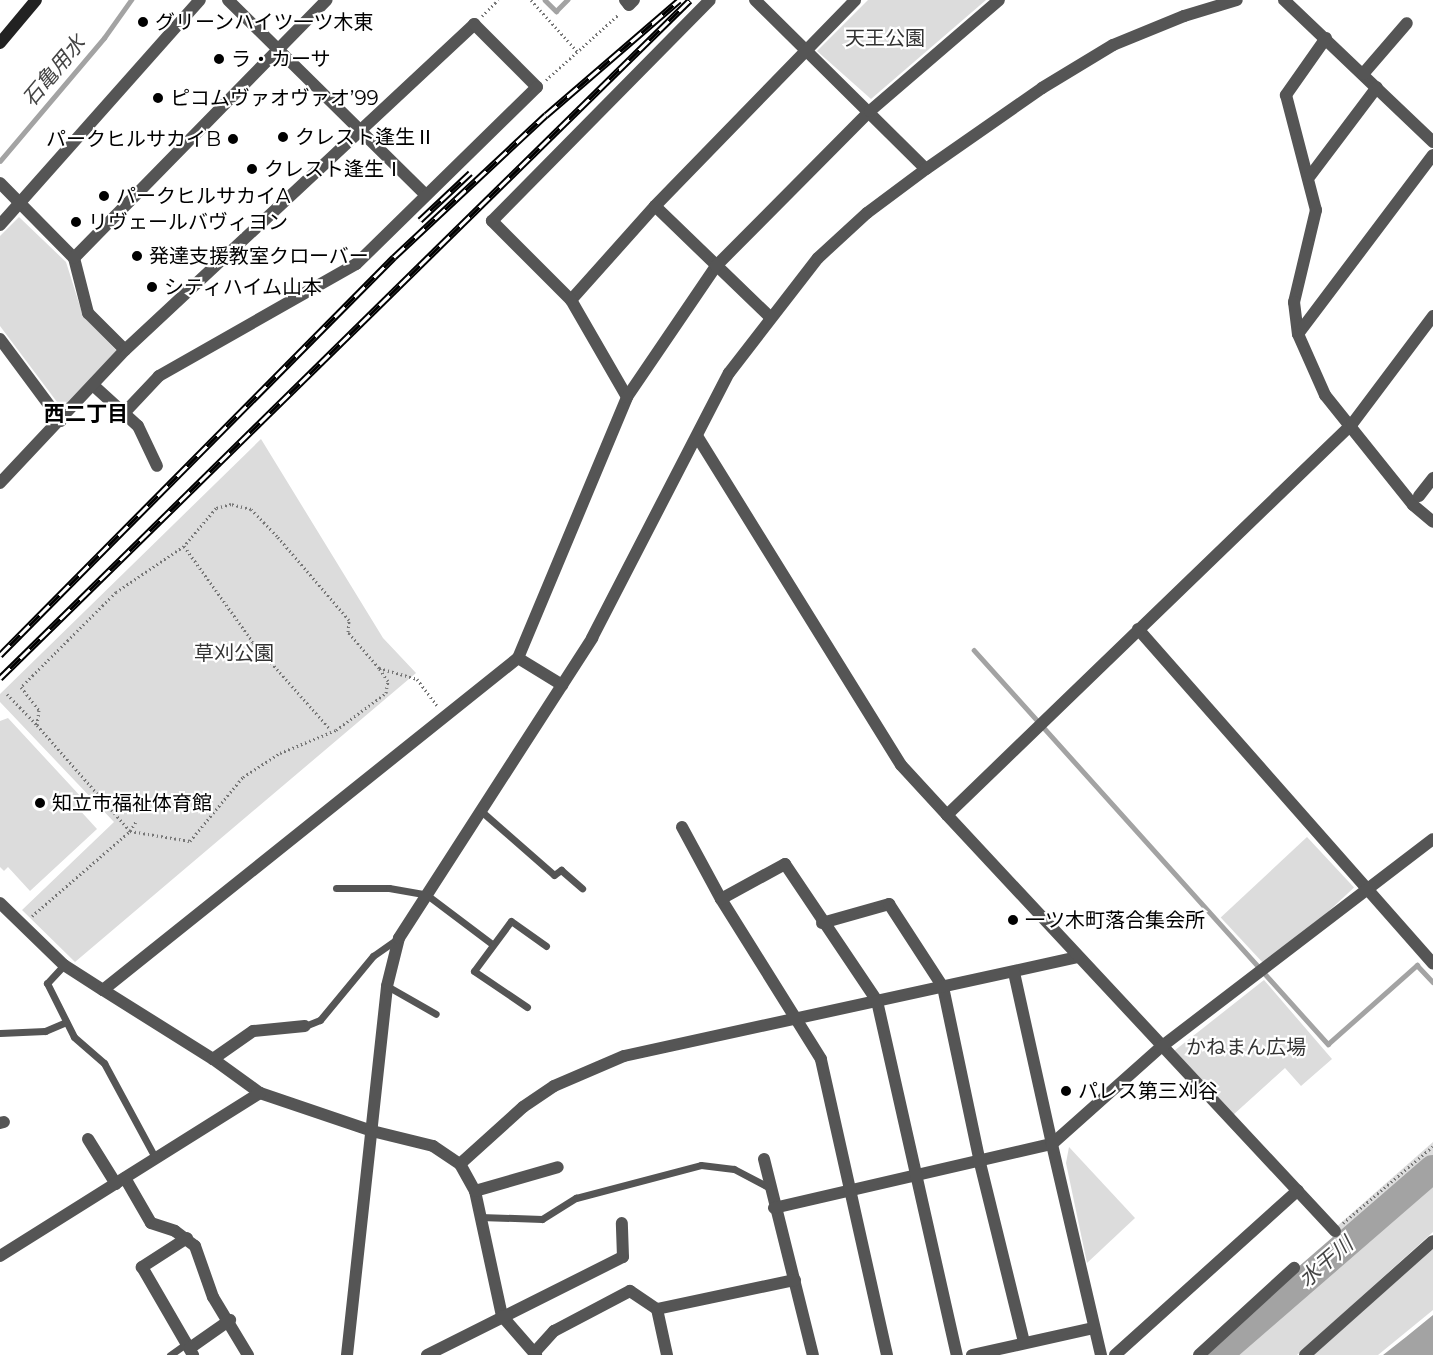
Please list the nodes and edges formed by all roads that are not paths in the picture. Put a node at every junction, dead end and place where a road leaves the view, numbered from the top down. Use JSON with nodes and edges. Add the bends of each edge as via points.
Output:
{"nodes":[{"id":1,"x":36,"y":0,"type":"edge"},
{"id":2,"x":200,"y":0,"type":"edge"},
{"id":3,"x":228,"y":0,"type":"edge"},
{"id":4,"x":327,"y":0,"type":"edge"},
{"id":5,"x":710,"y":0,"type":"edge"},
{"id":6,"x":755,"y":0,"type":"edge"},
{"id":7,"x":855,"y":0,"type":"edge"},
{"id":8,"x":999,"y":0,"type":"edge"},
{"id":9,"x":1237,"y":0,"type":"edge"},
{"id":10,"x":1284,"y":0,"type":"edge"},
{"id":11,"x":1407,"y":23,"type":"dead end"},
{"id":12,"x":1326,"y":38,"type":"junction"},
{"id":13,"x":0,"y":43,"type":"edge"},
{"id":14,"x":279,"y":50,"type":"junction"},
{"id":15,"x":806,"y":50,"type":"junction"},
{"id":16,"x":1363,"y":74,"type":"junction"},
{"id":17,"x":1377,"y":87,"type":"junction"},
{"id":18,"x":870,"y":111,"type":"junction"},
{"id":19,"x":360,"y":130,"type":"junction"},
{"id":20,"x":1433,"y":142,"type":"edge"},
{"id":21,"x":1433,"y":155,"type":"edge"},
{"id":22,"x":926,"y":169,"type":"junction"},
{"id":23,"x":1310,"y":176,"type":"junction"},
{"id":24,"x":0,"y":183,"type":"edge"},
{"id":25,"x":425,"y":194,"type":"junction"},
{"id":26,"x":22,"y":204,"type":"junction"},
{"id":27,"x":655,"y":206,"type":"junction"},
{"id":28,"x":0,"y":225,"type":"edge"},
{"id":29,"x":74,"y":258,"type":"junction"},
{"id":30,"x":716,"y":266,"type":"junction"},
{"id":31,"x":571,"y":300,"type":"junction"},
{"id":32,"x":770,"y":316,"type":"junction"},
{"id":33,"x":1430,"y":325,"type":"edge"},
{"id":34,"x":1298,"y":334,"type":"junction"},
{"id":35,"x":0,"y":339,"type":"edge"},
{"id":36,"x":125,"y":350,"type":"junction"},
{"id":37,"x":93,"y":386,"type":"junction"},
{"id":38,"x":627,"y":397,"type":"junction"},
{"id":39,"x":124,"y":413,"type":"junction"},
{"id":40,"x":61,"y":420,"type":"junction"},
{"id":41,"x":1352,"y":424,"type":"junction"},
{"id":42,"x":696,"y":436,"type":"junction"},
{"id":43,"x":157,"y":466,"type":"dead end"},
{"id":44,"x":1433,"y":478,"type":"edge"},
{"id":45,"x":0,"y":483,"type":"edge"},
{"id":46,"x":1419,"y":496,"type":"dead end"},
{"id":47,"x":1433,"y":522,"type":"edge"},
{"id":48,"x":1138,"y":629,"type":"junction"},
{"id":49,"x":518,"y":658,"type":"junction"},
{"id":50,"x":562,"y":685,"type":"junction"},
{"id":51,"x":482,"y":811,"type":"junction"},
{"id":52,"x":947,"y":815,"type":"junction"},
{"id":53,"x":682,"y":827,"type":"dead end"},
{"id":54,"x":1433,"y":838,"type":"edge"},
{"id":55,"x":336,"y":888,"type":"dead end"},
{"id":56,"x":582,"y":888,"type":"dead end"},
{"id":57,"x":1368,"y":890,"type":"junction"},
{"id":58,"x":427,"y":895,"type":"junction"},
{"id":59,"x":721,"y":899,"type":"junction"},
{"id":60,"x":0,"y":903,"type":"edge"},
{"id":61,"x":822,"y":922,"type":"junction"},
{"id":62,"x":399,"y":939,"type":"junction"},
{"id":63,"x":492,"y":944,"type":"junction"},
{"id":64,"x":546,"y":946,"type":"dead end"},
{"id":65,"x":1078,"y":957,"type":"junction"},
{"id":66,"x":1433,"y":964,"type":"edge"},
{"id":67,"x":64,"y":965,"type":"junction"},
{"id":68,"x":1014,"y":972,"type":"junction"},
{"id":69,"x":387,"y":986,"type":"junction"},
{"id":70,"x":943,"y":987,"type":"junction"},
{"id":71,"x":103,"y":990,"type":"junction"},
{"id":72,"x":877,"y":1001,"type":"junction"},
{"id":73,"x":527,"y":1007,"type":"dead end"},
{"id":74,"x":436,"y":1014,"type":"dead end"},
{"id":75,"x":796,"y":1019,"type":"junction"},
{"id":76,"x":66,"y":1022,"type":"junction"},
{"id":77,"x":305,"y":1026,"type":"joint"},
{"id":78,"x":0,"y":1033,"type":"edge"},
{"id":79,"x":1161,"y":1047,"type":"junction"},
{"id":80,"x":213,"y":1059,"type":"junction"},
{"id":81,"x":260,"y":1093,"type":"junction"},
{"id":82,"x":372,"y":1131,"type":"junction"},
{"id":83,"x":88,"y":1139,"type":"dead end"},
{"id":84,"x":1052,"y":1144,"type":"junction"},
{"id":85,"x":156,"y":1159,"type":"junction"},
{"id":86,"x":764,"y":1159,"type":"dead end"},
{"id":87,"x":980,"y":1163,"type":"junction"},
{"id":88,"x":460,"y":1164,"type":"junction"},
{"id":89,"x":558,"y":1167,"type":"dead end"},
{"id":90,"x":914,"y":1178,"type":"junction"},
{"id":91,"x":120,"y":1181,"type":"junction"},
{"id":92,"x":770,"y":1188,"type":"junction"},
{"id":93,"x":475,"y":1191,"type":"junction"},
{"id":94,"x":849,"y":1191,"type":"junction"},
{"id":95,"x":1298,"y":1191,"type":"junction"},
{"id":96,"x":774,"y":1208,"type":"junction"},
{"id":97,"x":480,"y":1217,"type":"junction"},
{"id":98,"x":622,"y":1223,"type":"dead end"},
{"id":99,"x":1335,"y":1231,"type":"road end"},
{"id":100,"x":187,"y":1238,"type":"junction"},
{"id":101,"x":1433,"y":1241,"type":"edge"},
{"id":102,"x":0,"y":1256,"type":"edge"},
{"id":103,"x":1294,"y":1268,"type":"dead end"},
{"id":104,"x":795,"y":1280,"type":"junction"},
{"id":105,"x":657,"y":1309,"type":"junction"},
{"id":106,"x":502,"y":1317,"type":"junction"},
{"id":107,"x":230,"y":1320,"type":"junction"},
{"id":108,"x":1094,"y":1328,"type":"junction"},
{"id":109,"x":1024,"y":1342,"type":"junction"},
{"id":110,"x":190,"y":1349,"type":"edge"},
{"id":111,"x":535,"y":1354,"type":"edge"},
{"id":112,"x":170,"y":1355,"type":"edge"},
{"id":113,"x":248,"y":1355,"type":"edge"},
{"id":114,"x":347,"y":1355,"type":"edge"},
{"id":115,"x":427,"y":1355,"type":"edge"},
{"id":116,"x":667,"y":1355,"type":"edge"},
{"id":117,"x":813,"y":1355,"type":"edge"},
{"id":118,"x":887,"y":1355,"type":"edge"},
{"id":119,"x":957,"y":1355,"type":"edge"},
{"id":120,"x":972,"y":1355,"type":"edge"},
{"id":121,"x":1101,"y":1355,"type":"edge"},
{"id":122,"x":1115,"y":1355,"type":"edge"},
{"id":123,"x":1199,"y":1355,"type":"edge"},
{"id":124,"x":1305,"y":1355,"type":"edge"}],
"edges":[{"from":1,"to":13,"type":"street"},
{"from":2,"to":26,"type":"street"},
{"from":3,"to":14,"type":"street"},
{"from":4,"to":14,"type":"street"},
{"from":5,"to":31,"type":"street","via":[[492,221]]},
{"from":6,"to":15,"type":"street"},
{"from":7,"to":15,"type":"street"},
{"from":8,"to":18,"type":"street"},
{"from":9,"to":22,"type":"street","via":[[1184,16],[1113,45],[1042,88]]},
{"from":10,"to":12,"type":"street"},
{"from":11,"to":16,"type":"street"},
{"from":12,"to":16,"type":"street"},
{"from":12,"to":23,"type":"street","via":[[1286,95]]},
{"from":14,"to":19,"type":"street"},
{"from":14,"to":29,"type":"street"},
{"from":15,"to":18,"type":"street"},
{"from":15,"to":27,"type":"street"},
{"from":16,"to":17,"type":"street"},
{"from":17,"to":20,"type":"street"},
{"from":17,"to":23,"type":"street"},
{"from":18,"to":22,"type":"street"},
{"from":18,"to":30,"type":"street"},
{"from":19,"to":25,"type":"street"},
{"from":19,"to":25,"type":"street","via":[[474,24],[537,87]]},
{"from":19,"to":36,"type":"street"},
{"from":21,"to":34,"type":"street"},
{"from":22,"to":32,"type":"street","via":[[867,213],[818,258]]},
{"from":23,"to":34,"type":"street","via":[[1316,210],[1294,302]]},
{"from":24,"to":26,"type":"street"},
{"from":25,"to":39,"type":"street","via":[[356,264],[159,376]]},
{"from":26,"to":28,"type":"street"},
{"from":26,"to":29,"type":"street"},
{"from":27,"to":30,"type":"street"},
{"from":27,"to":31,"type":"street"},
{"from":29,"to":36,"type":"street","via":[[88,313]]},
{"from":30,"to":32,"type":"street"},
{"from":30,"to":38,"type":"street"},
{"from":31,"to":38,"type":"street"},
{"from":32,"to":42,"type":"street","via":[[729,373]]},
{"from":33,"to":41,"type":"street"},
{"from":34,"to":41,"type":"street","via":[[1325,395]]},
{"from":35,"to":40,"type":"street"},
{"from":36,"to":37,"type":"street"},
{"from":37,"to":39,"type":"street"},
{"from":37,"to":40,"type":"street"},
{"from":38,"to":49,"type":"street"},
{"from":39,"to":43,"type":"street","via":[[138,426]]},
{"from":40,"to":45,"type":"street"},
{"from":41,"to":47,"type":"street","via":[[1413,505]]},
{"from":41,"to":48,"type":"street"},
{"from":42,"to":50,"type":"street","via":[[630,569]]},
{"from":42,"to":52,"type":"street","via":[[901,765]]},
{"from":44,"to":46,"type":"street"},
{"from":48,"to":52,"type":"street"},
{"from":48,"to":57,"type":"street"},
{"from":49,"to":50,"type":"street"},
{"from":49,"to":71,"type":"street"},
{"from":50,"to":51,"type":"street"},
{"from":51,"to":56,"type":"lane","via":[[554,875],[561,870]]},
{"from":51,"to":58,"type":"street"},
{"from":52,"to":65,"type":"street"},
{"from":53,"to":59,"type":"street"},
{"from":54,"to":57,"type":"street"},
{"from":55,"to":58,"type":"lane","via":[[389,888]]},
{"from":57,"to":66,"type":"street"},
{"from":57,"to":79,"type":"street"},
{"from":58,"to":62,"type":"street"},
{"from":58,"to":63,"type":"lane"},
{"from":59,"to":61,"type":"street","via":[[785,864]]},
{"from":59,"to":75,"type":"street"},
{"from":60,"to":67,"type":"street"},
{"from":61,"to":70,"type":"street","via":[[889,904]]},
{"from":61,"to":72,"type":"street"},
{"from":62,"to":69,"type":"street"},
{"from":62,"to":77,"type":"lane","via":[[373,957],[320,1020]]},
{"from":63,"to":64,"type":"lane","via":[[511,921]]},
{"from":63,"to":73,"type":"lane","via":[[474,971]]},
{"from":65,"to":68,"type":"street"},
{"from":65,"to":79,"type":"street"},
{"from":67,"to":71,"type":"street"},
{"from":67,"to":76,"type":"lane","via":[[47,983]]},
{"from":68,"to":70,"type":"street"},
{"from":68,"to":84,"type":"street"},
{"from":69,"to":74,"type":"lane"},
{"from":69,"to":82,"type":"street"},
{"from":70,"to":72,"type":"street"},
{"from":70,"to":87,"type":"street"},
{"from":71,"to":80,"type":"street"},
{"from":72,"to":75,"type":"street"},
{"from":72,"to":90,"type":"street"},
{"from":75,"to":88,"type":"street","via":[[624,1056],[587,1069],[523,1107]]},
{"from":75,"to":94,"type":"street","via":[[821,1059]]},
{"from":76,"to":78,"type":"lane","via":[[45,1031]]},
{"from":76,"to":85,"type":"lane","via":[[74,1037],[104,1063]]},
{"from":77,"to":80,"type":"street","via":[[253,1031]]},
{"from":79,"to":84,"type":"street"},
{"from":79,"to":95,"type":"street"},
{"from":80,"to":81,"type":"street"},
{"from":81,"to":82,"type":"street"},
{"from":81,"to":85,"type":"street"},
{"from":82,"to":88,"type":"street","via":[[433,1146]]},
{"from":82,"to":114,"type":"street"},
{"from":83,"to":91,"type":"street"},
{"from":84,"to":87,"type":"street"},
{"from":84,"to":108,"type":"street"},
{"from":85,"to":91,"type":"street"},
{"from":86,"to":92,"type":"street"},
{"from":87,"to":90,"type":"street"},
{"from":87,"to":109,"type":"street"},
{"from":88,"to":93,"type":"street"},
{"from":89,"to":93,"type":"street"},
{"from":90,"to":94,"type":"street"},
{"from":90,"to":119,"type":"street"},
{"from":91,"to":100,"type":"street","via":[[151,1223]]},
{"from":91,"to":102,"type":"street"},
{"from":92,"to":96,"type":"street"},
{"from":92,"to":97,"type":"lane","via":[[734,1169],[701,1165],[576,1198],[542,1219]]},
{"from":93,"to":97,"type":"street"},
{"from":94,"to":96,"type":"street"},
{"from":94,"to":118,"type":"street"},
{"from":95,"to":99,"type":"street"},
{"from":95,"to":122,"type":"street"},
{"from":96,"to":104,"type":"street"},
{"from":97,"to":106,"type":"street"},
{"from":98,"to":106,"type":"street","via":[[623,1257]]},
{"from":100,"to":107,"type":"street","via":[[195,1246],[213,1297]]},
{"from":100,"to":110,"type":"street","via":[[142,1267]]},
{"from":101,"to":124,"type":"street"},
{"from":103,"to":123,"type":"street"},
{"from":104,"to":105,"type":"street"},
{"from":104,"to":117,"type":"street"},
{"from":105,"to":111,"type":"street","via":[[630,1291],[554,1330]]},
{"from":105,"to":116,"type":"street"},
{"from":106,"to":111,"type":"street"},
{"from":106,"to":115,"type":"street"},
{"from":107,"to":110,"type":"street"},
{"from":107,"to":113,"type":"street"},
{"from":108,"to":109,"type":"street"},
{"from":108,"to":121,"type":"street"},
{"from":109,"to":120,"type":"street"},
{"from":110,"to":112,"type":"lane"}]}
